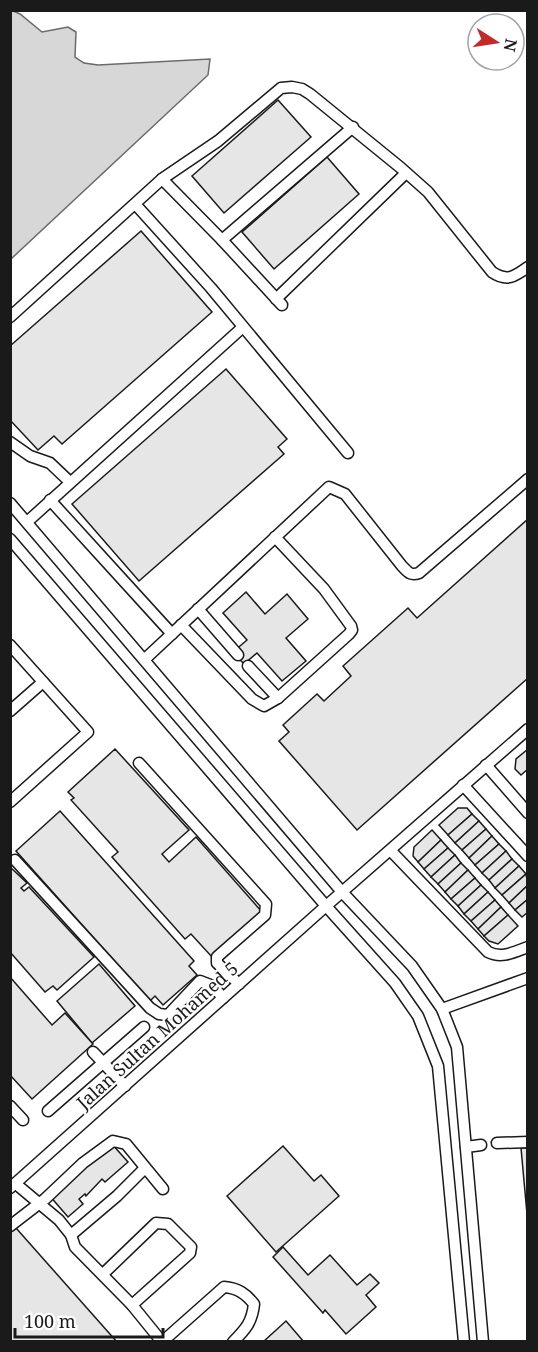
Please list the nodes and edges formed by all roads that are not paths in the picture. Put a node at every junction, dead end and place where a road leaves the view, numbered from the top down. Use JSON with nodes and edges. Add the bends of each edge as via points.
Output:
{"nodes":[{"id":1,"x":353,"y":127,"type":"junction"},
{"id":2,"x":406,"y":173,"type":"junction"},
{"id":3,"x":162,"y":179,"type":"junction"},
{"id":4,"x":136,"y":205,"type":"junction"},
{"id":5,"x":222,"y":240,"type":"junction"},
{"id":6,"x":528,"y":267,"type":"edge"},
{"id":7,"x":10,"y":317,"type":"edge"},
{"id":8,"x":243,"y":327,"type":"junction"},
{"id":9,"x":10,"y":442,"type":"edge"},
{"id":10,"x":348,"y":453,"type":"dead end"},
{"id":11,"x":528,"y":479,"type":"edge"},
{"id":12,"x":70,"y":482,"type":"junction"},
{"id":13,"x":50,"y":500,"type":"junction"},
{"id":14,"x":10,"y":503,"type":"edge"},
{"id":15,"x":27,"y":522,"type":"junction"},
{"id":16,"x":275,"y":537,"type":"junction"},
{"id":17,"x":10,"y":539,"type":"edge"},
{"id":18,"x":198,"y":609,"type":"junction"},
{"id":19,"x":181,"y":625,"type":"junction"},
{"id":20,"x":213,"y":626,"type":"junction"},
{"id":21,"x":172,"y":634,"type":"junction"},
{"id":22,"x":197,"y":641,"type":"junction"},
{"id":23,"x":10,"y":645,"type":"edge"},
{"id":24,"x":238,"y":655,"type":"dead end"},
{"id":25,"x":145,"y":659,"type":"junction"},
{"id":26,"x":248,"y":666,"type":"dead end"},
{"id":27,"x":43,"y":682,"type":"junction"},
{"id":28,"x":278,"y":698,"type":"junction"},
{"id":29,"x":10,"y":711,"type":"edge"},
{"id":30,"x":528,"y":729,"type":"edge"},
{"id":31,"x":139,"y":763,"type":"dead end"},
{"id":32,"x":486,"y":765,"type":"junction"},
{"id":33,"x":463,"y":784,"type":"junction"},
{"id":34,"x":10,"y":802,"type":"edge"},
{"id":35,"x":528,"y":813,"type":"edge"},
{"id":36,"x":391,"y":851,"type":"junction"},
{"id":37,"x":528,"y":856,"type":"edge"},
{"id":38,"x":15,"y":860,"type":"dead end"},
{"id":39,"x":342,"y":892,"type":"junction"},
{"id":40,"x":326,"y":906,"type":"junction"},
{"id":41,"x":528,"y":947,"type":"edge"},
{"id":42,"x":528,"y":978,"type":"edge"},
{"id":43,"x":239,"y":984,"type":"junction"},
{"id":44,"x":224,"y":998,"type":"junction"},
{"id":45,"x":442,"y":1009,"type":"junction"},
{"id":46,"x":144,"y":1027,"type":"dead end"},
{"id":47,"x":93,"y":1052,"type":"dead end"},
{"id":48,"x":104,"y":1064,"type":"junction"},
{"id":49,"x":125,"y":1086,"type":"junction"},
{"id":50,"x":10,"y":1106,"type":"edge"},
{"id":51,"x":48,"y":1111,"type":"dead end"},
{"id":52,"x":23,"y":1120,"type":"dead end"},
{"id":53,"x":528,"y":1142,"type":"edge"},
{"id":54,"x":497,"y":1143,"type":"dead end"},
{"id":55,"x":481,"y":1145,"type":"dead end"},
{"id":56,"x":466,"y":1147,"type":"junction"},
{"id":57,"x":145,"y":1168,"type":"junction"},
{"id":58,"x":13,"y":1186,"type":"edge"},
{"id":59,"x":163,"y":1189,"type":"dead end"},
{"id":60,"x":38,"y":1204,"type":"junction"},
{"id":61,"x":10,"y":1226,"type":"edge"},
{"id":62,"x":71,"y":1235,"type":"junction"},
{"id":63,"x":103,"y":1274,"type":"junction"},
{"id":64,"x":132,"y":1305,"type":"junction"},
{"id":65,"x":233,"y":1341,"type":"edge"},
{"id":66,"x":464,"y":1341,"type":"edge"},
{"id":67,"x":483,"y":1341,"type":"edge"}],
"edges":[{"from":1,"to":2,"type":"street"},
{"from":1,"to":3,"type":"street","via":[[302,89],[280,88],[218,141]]},
{"from":1,"to":5,"type":"street"},
{"from":2,"to":5,"type":"street","via":[[279,302]]},
{"from":2,"to":6,"type":"street","via":[[428,192],[492,272],[506,279]]},
{"from":3,"to":4,"type":"street"},
{"from":3,"to":5,"type":"street"},
{"from":4,"to":7,"type":"street"},
{"from":4,"to":8,"type":"street"},
{"from":8,"to":10,"type":"street"},
{"from":8,"to":12,"type":"street"},
{"from":9,"to":12,"type":"street","via":[[30,456],[50,463]]},
{"from":11,"to":16,"type":"street","via":[[414,575],[407,572],[345,494],[329,487]]},
{"from":12,"to":13,"type":"street"},
{"from":13,"to":15,"type":"street"},
{"from":13,"to":21,"type":"street"},
{"from":14,"to":15,"type":"street"},
{"from":15,"to":25,"type":"street"},
{"from":16,"to":18,"type":"street"},
{"from":16,"to":28,"type":"street","via":[[324,589],[352,628]]},
{"from":17,"to":40,"type":"street"},
{"from":18,"to":19,"type":"street"},
{"from":18,"to":20,"type":"street"},
{"from":19,"to":21,"type":"street"},
{"from":19,"to":22,"type":"street"},
{"from":20,"to":22,"type":"street"},
{"from":20,"to":24,"type":"street"},
{"from":21,"to":25,"type":"street"},
{"from":22,"to":28,"type":"street","via":[[256,702],[266,705]]},
{"from":23,"to":27,"type":"street"},
{"from":25,"to":39,"type":"street"},
{"from":26,"to":28,"type":"street"},
{"from":27,"to":29,"type":"street"},
{"from":27,"to":34,"type":"street","via":[[88,732]]},
{"from":30,"to":32,"type":"street","name":"Jalan Sultan Mohamed 5"},
{"from":31,"to":43,"type":"street","via":[[266,904],[265,915],[217,957],[217,963]]},
{"from":32,"to":33,"type":"street","name":"Jalan Sultan Mohamed 5"},
{"from":32,"to":35,"type":"street"},
{"from":33,"to":36,"type":"street","name":"Jalan Sultan Mohamed 5"},
{"from":33,"to":37,"type":"street"},
{"from":36,"to":39,"type":"street","name":"Jalan Sultan Mohamed 5"},
{"from":36,"to":41,"type":"street","via":[[488,952],[503,956]]},
{"from":38,"to":44,"type":"street","via":[[159,1014],[168,1015],[200,981],[213,986]]},
{"from":39,"to":40,"type":"street","name":"Jalan Sultan Mohamed 5"},
{"from":39,"to":45,"type":"street","via":[[412,966]]},
{"from":40,"to":43,"type":"street","name":"Jalan Sultan Mohamed 5"},
{"from":40,"to":66,"type":"street","via":[[395,982],[418,1016],[438,1066]]},
{"from":42,"to":45,"type":"street"},
{"from":43,"to":44,"type":"street","name":"Jalan Sultan Mohamed 5"},
{"from":44,"to":49,"type":"street","name":"Jalan Sultan Mohamed 5"},
{"from":45,"to":56,"type":"street","via":[[457,1047]]},
{"from":46,"to":48,"type":"street"},
{"from":47,"to":48,"type":"street"},
{"from":48,"to":49,"type":"street"},
{"from":48,"to":51,"type":"street"},
{"from":49,"to":58,"type":"street","name":"Jalan Sultan Mohamed 5"},
{"from":50,"to":52,"type":"street"},
{"from":53,"to":54,"type":"street"},
{"from":55,"to":56,"type":"street"},
{"from":56,"to":67,"type":"street"},
{"from":57,"to":59,"type":"street"},
{"from":57,"to":60,"type":"street","via":[[126,1144],[113,1141],[83,1162]]},
{"from":57,"to":62,"type":"street"},
{"from":58,"to":60,"type":"street"},
{"from":60,"to":61,"type":"street"},
{"from":60,"to":62,"type":"street"},
{"from":62,"to":63,"type":"street","via":[[75,1247]]},
{"from":63,"to":64,"type":"street"},
{"from":63,"to":64,"type":"street","via":[[156,1223],[168,1224],[191,1247]]},
{"from":64,"to":65,"type":"street","via":[[162,1341],[224,1287],[236,1288],[254,1304],[249,1327]]}]}
